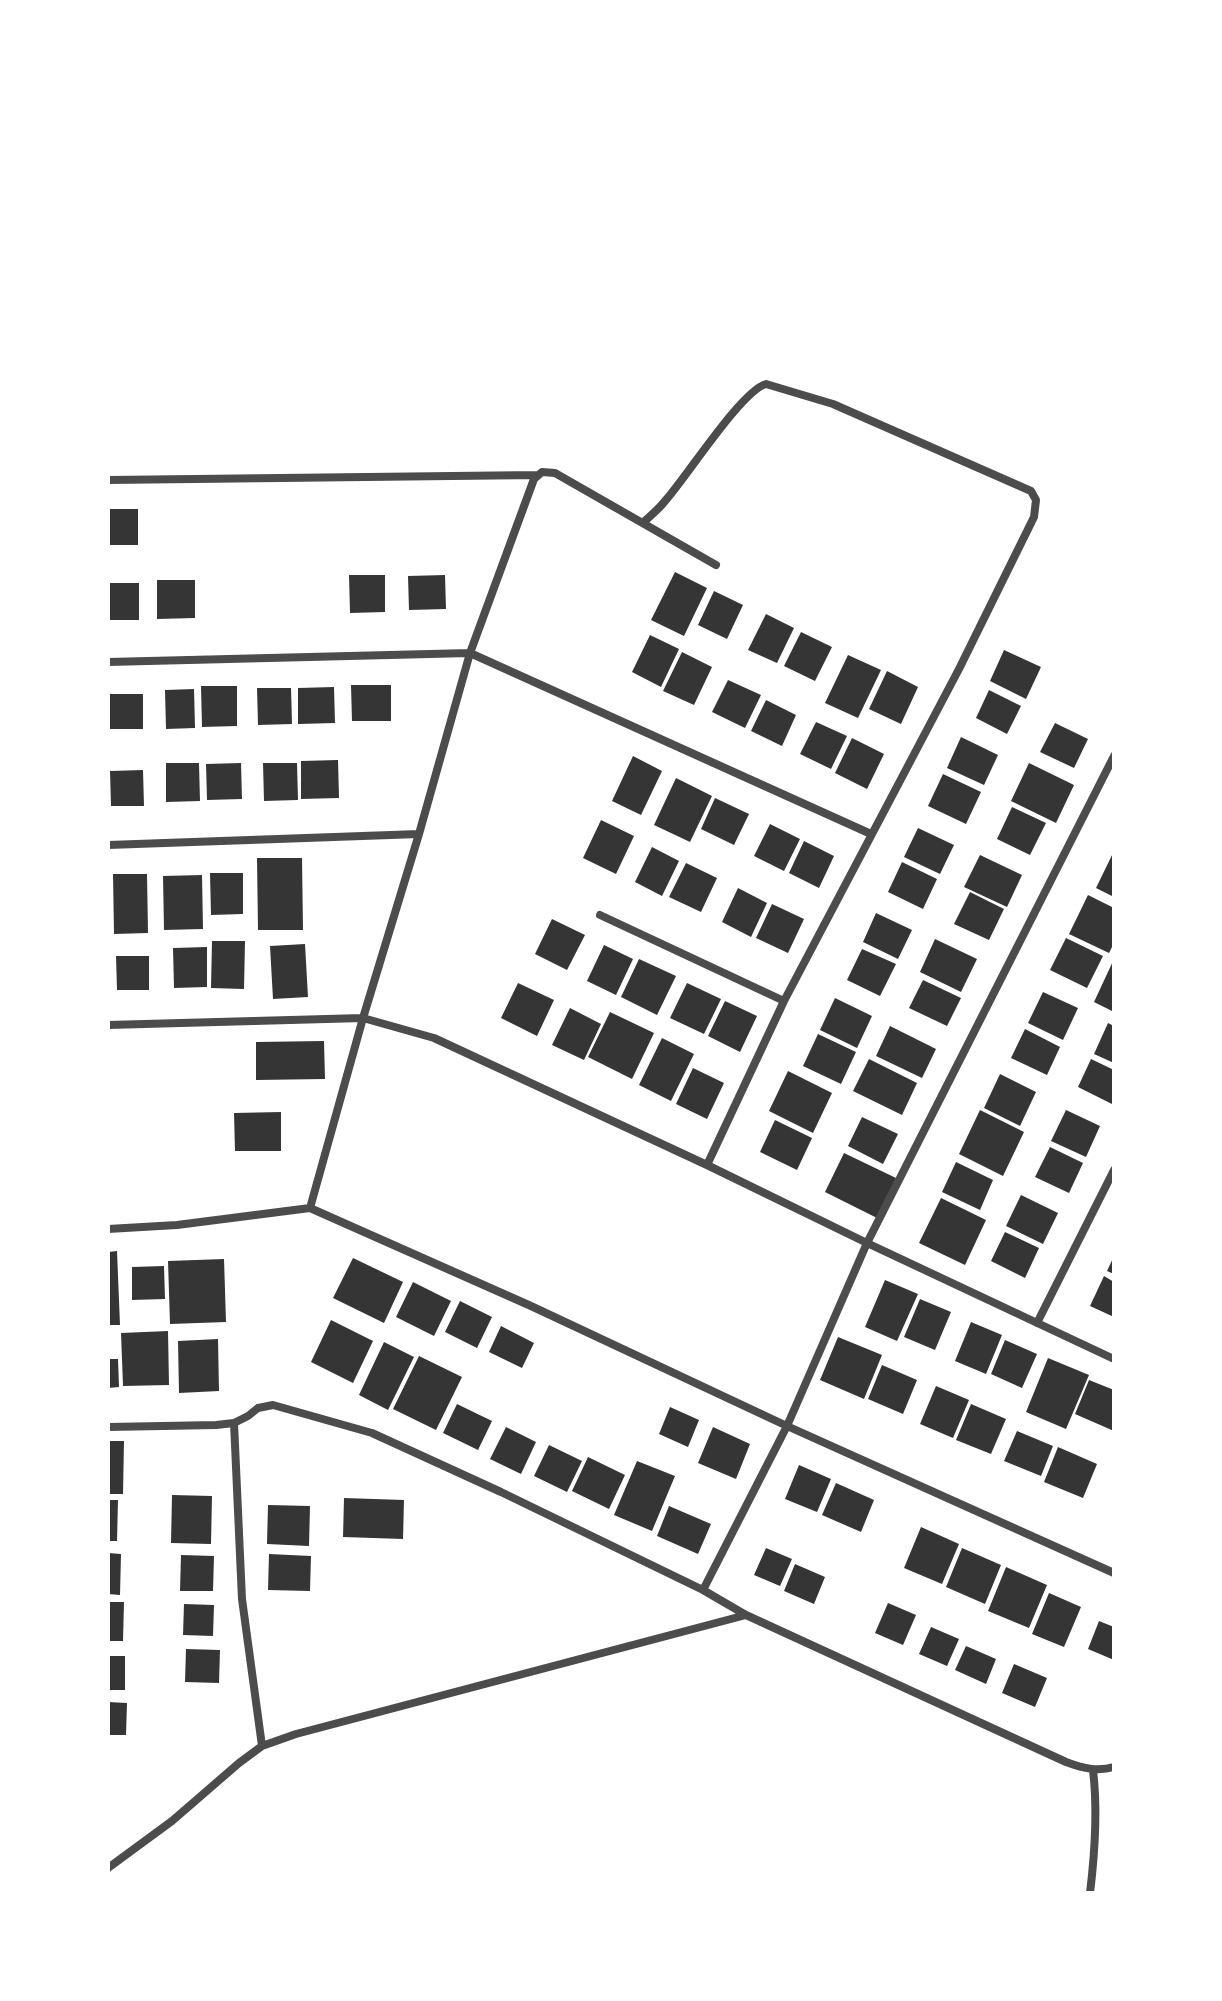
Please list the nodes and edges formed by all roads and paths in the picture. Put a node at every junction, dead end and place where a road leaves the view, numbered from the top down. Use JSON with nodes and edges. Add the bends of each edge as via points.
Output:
{"nodes":[{"id":1,"x":538,"y":475,"type":"junction"},
{"id":2,"x":108,"y":480,"type":"edge"},
{"id":3,"x":643,"y":523,"type":"junction"},
{"id":4,"x":716,"y":565,"type":"dead end"},
{"id":5,"x":470,"y":653,"type":"junction"},
{"id":6,"x":108,"y":662,"type":"edge"},
{"id":7,"x":1114,"y":756,"type":"edge"},
{"id":8,"x":419,"y":834,"type":"junction"},
{"id":9,"x":871,"y":834,"type":"junction"},
{"id":10,"x":108,"y":845,"type":"edge"},
{"id":11,"x":600,"y":915,"type":"dead end"},
{"id":12,"x":784,"y":1001,"type":"junction"},
{"id":13,"x":363,"y":1018,"type":"junction"},
{"id":14,"x":108,"y":1025,"type":"edge"},
{"id":15,"x":707,"y":1165,"type":"junction"},
{"id":16,"x":1114,"y":1170,"type":"edge"},
{"id":17,"x":310,"y":1208,"type":"junction"},
{"id":18,"x":108,"y":1229,"type":"edge"},
{"id":19,"x":867,"y":1243,"type":"junction"},
{"id":20,"x":1037,"y":1323,"type":"junction"},
{"id":21,"x":1114,"y":1359,"type":"edge"},
{"id":22,"x":234,"y":1423,"type":"junction"},
{"id":23,"x":787,"y":1426,"type":"junction"},
{"id":24,"x":108,"y":1427,"type":"edge"},
{"id":25,"x":1114,"y":1573,"type":"edge"},
{"id":26,"x":703,"y":1590,"type":"junction"},
{"id":27,"x":746,"y":1615,"type":"junction"},
{"id":28,"x":262,"y":1746,"type":"junction"},
{"id":29,"x":1114,"y":1767,"type":"edge"},
{"id":30,"x":1093,"y":1770,"type":"junction"},
{"id":31,"x":108,"y":1868,"type":"edge"},
{"id":32,"x":1090,"y":1893,"type":"edge"}],
"edges":[{"from":1,"to":2,"type":"street"},
{"from":1,"to":3,"type":"street","via":[[555,473]]},
{"from":1,"to":5,"type":"street"},
{"from":3,"to":4,"type":"street"},
{"from":3,"to":9,"type":"street","via":[[737,408],[766,384],[833,404],[1035,495],[1034,517]]},
{"from":5,"to":6,"type":"street"},
{"from":5,"to":8,"type":"street"},
{"from":5,"to":9,"type":"street"},
{"from":7,"to":19,"type":"street"},
{"from":8,"to":10,"type":"street"},
{"from":8,"to":13,"type":"street"},
{"from":9,"to":12,"type":"street"},
{"from":11,"to":12,"type":"street"},
{"from":12,"to":15,"type":"street"},
{"from":13,"to":14,"type":"street"},
{"from":13,"to":15,"type":"street","via":[[434,1038]]},
{"from":13,"to":17,"type":"street"},
{"from":15,"to":19,"type":"street"},
{"from":16,"to":20,"type":"street"},
{"from":17,"to":18,"type":"street"},
{"from":17,"to":23,"type":"street"},
{"from":19,"to":20,"type":"street"},
{"from":19,"to":23,"type":"street"},
{"from":20,"to":21,"type":"street"},
{"from":22,"to":24,"type":"street"},
{"from":22,"to":26,"type":"street","via":[[273,1405],[372,1433]]},
{"from":22,"to":28,"type":"street","via":[[242,1599]]},
{"from":23,"to":25,"type":"street"},
{"from":23,"to":26,"type":"street"},
{"from":26,"to":27,"type":"street"},
{"from":27,"to":28,"type":"street"},
{"from":27,"to":30,"type":"street"},
{"from":28,"to":31,"type":"street"},
{"from":29,"to":30,"type":"street"},
{"from":30,"to":32,"type":"street"}]}
